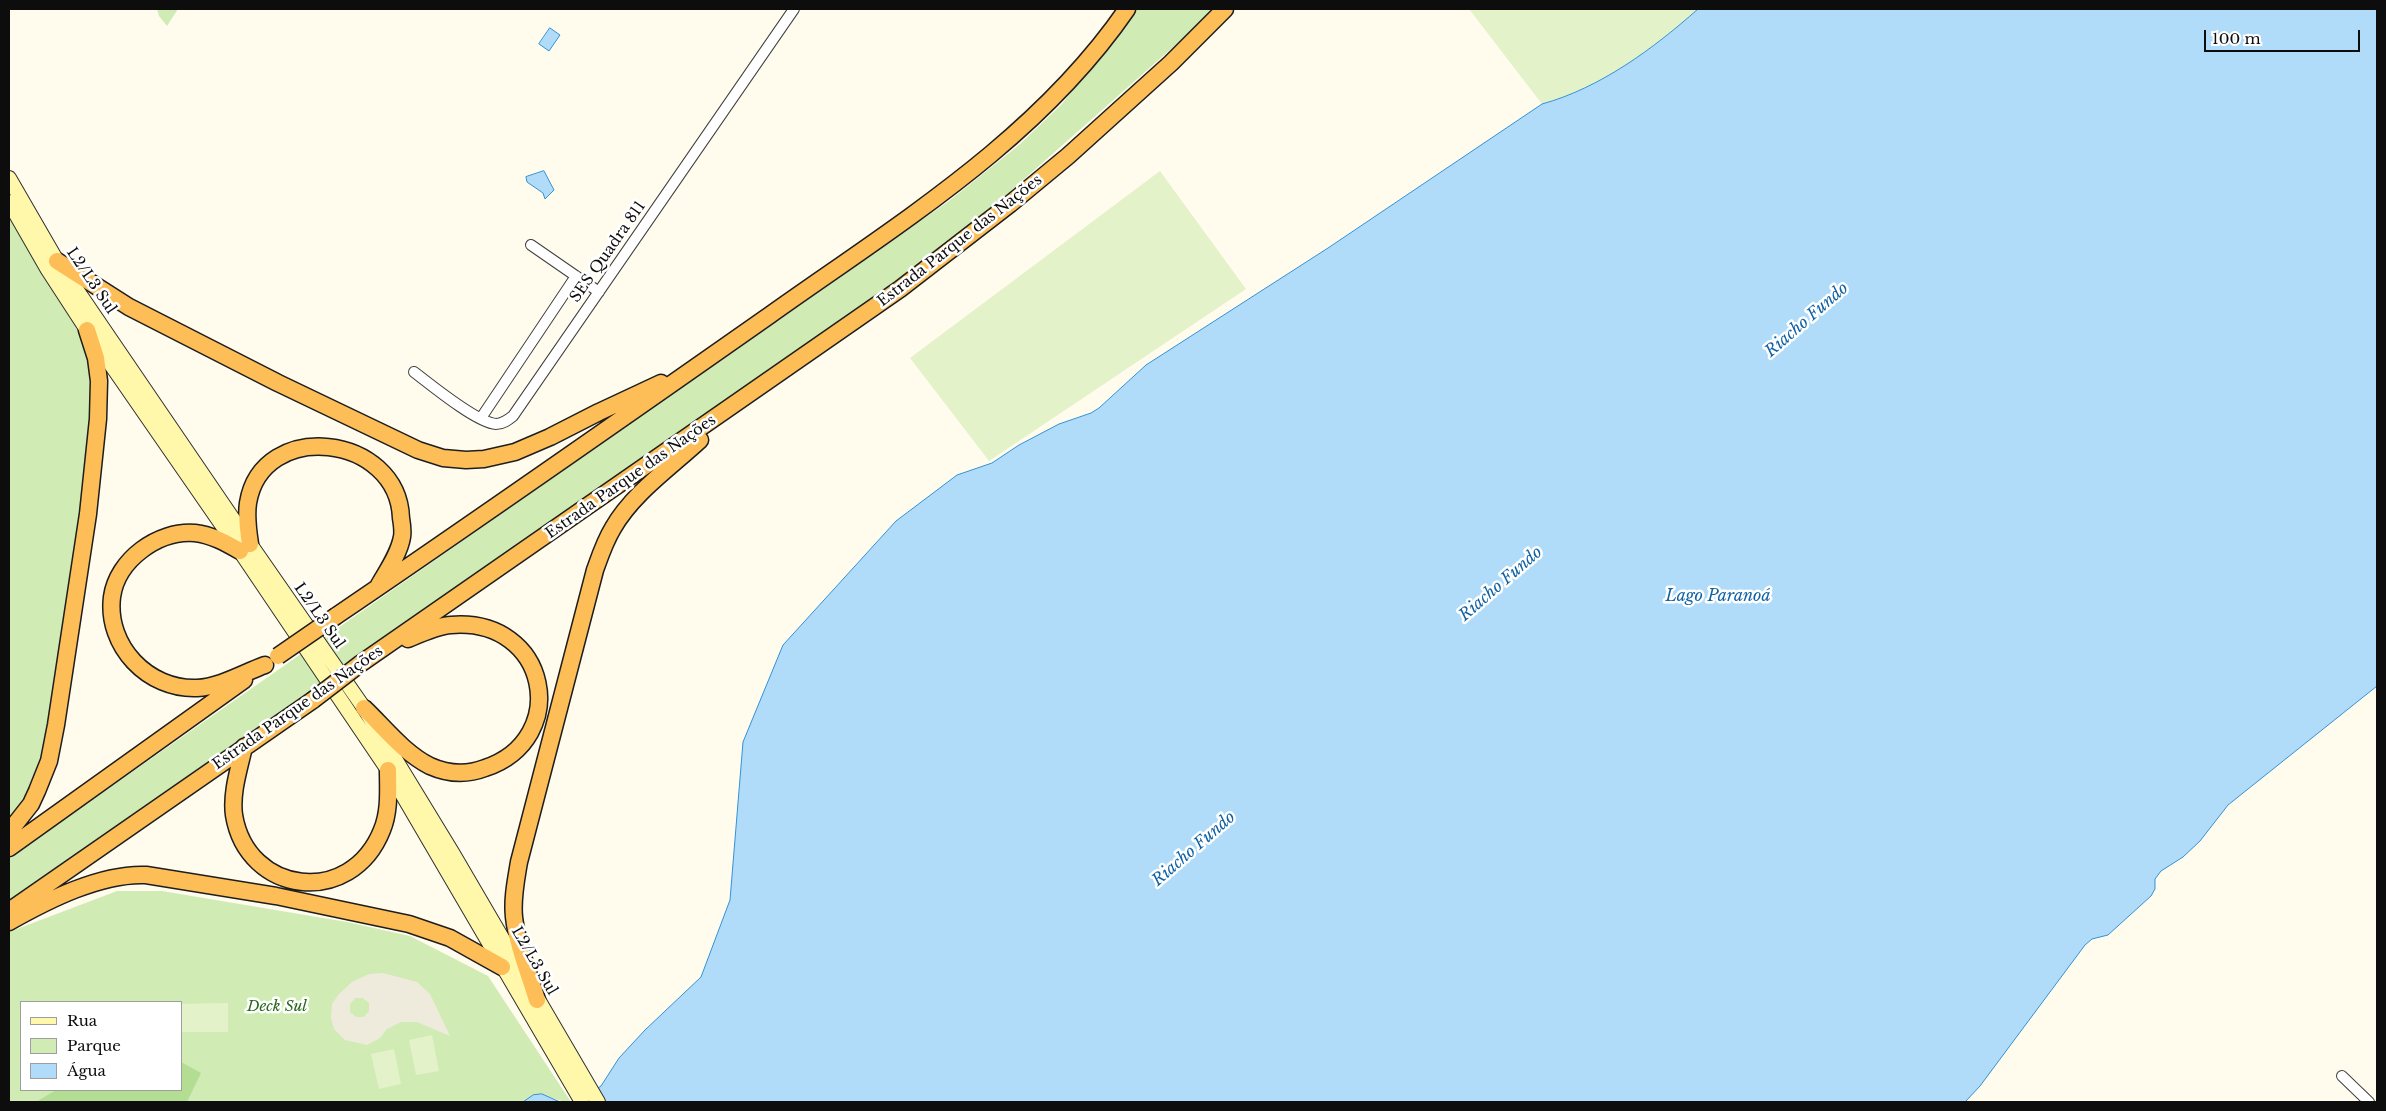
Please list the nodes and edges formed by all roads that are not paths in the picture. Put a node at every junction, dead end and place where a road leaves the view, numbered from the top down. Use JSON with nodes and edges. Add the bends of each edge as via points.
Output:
{"nodes":[{"id":1,"x":794,"y":9,"type":"edge"},
{"id":2,"x":1127,"y":9,"type":"edge"},
{"id":3,"x":1225,"y":9,"type":"edge"},
{"id":4,"x":9,"y":178,"type":"edge"},
{"id":5,"x":9,"y":202,"type":"edge"},
{"id":6,"x":531,"y":245,"type":"dead end"},
{"id":7,"x":57,"y":260,"type":"junction"},
{"id":8,"x":576,"y":276,"type":"junction"},
{"id":9,"x":599,"y":292,"type":"junction"},
{"id":10,"x":87,"y":330,"type":"junction"},
{"id":11,"x":414,"y":372,"type":"dead end"},
{"id":12,"x":687,"y":374,"type":"junction"},
{"id":13,"x":746,"y":398,"type":"junction"},
{"id":14,"x":481,"y":418,"type":"junction"},
{"id":15,"x":245,"y":548,"type":"junction"},
{"id":16,"x":378,"y":587,"type":"junction"},
{"id":17,"x":272,"y":660,"type":"junction"},
{"id":18,"x":365,"y":661,"type":"junction"},
{"id":19,"x":364,"y":708,"type":"junction"},
{"id":20,"x":244,"y":747,"type":"junction"},
{"id":21,"x":388,"y":770,"type":"junction"},
{"id":22,"x":9,"y":832,"type":"edge"},
{"id":23,"x":9,"y":848,"type":"edge"},
{"id":24,"x":9,"y":911,"type":"edge"},
{"id":25,"x":9,"y":922,"type":"edge"},
{"id":26,"x":502,"y":967,"type":"junction"},
{"id":27,"x":537,"y":1000,"type":"junction"},
{"id":28,"x":2342,"y":1076,"type":"dead end"},
{"id":29,"x":582,"y":1102,"type":"edge"},
{"id":30,"x":598,"y":1102,"type":"edge"},
{"id":31,"x":2369,"y":1102,"type":"edge"}],
"edges":[{"from":1,"to":9,"type":"street","name":"SES Quadra 811"},
{"from":2,"to":12,"type":"highway","via":[[1082,68],[977,168]]},
{"from":3,"to":13,"type":"highway","name":"Estrada Parque das Nações","via":[[1171,63],[1010,204],[900,289]]},
{"from":4,"to":7,"type":"main road","name":"L2/L3 Sul"},
{"from":5,"to":10,"type":"main road","name":"L2/L3 Sul"},
{"from":6,"to":8,"type":"street"},
{"from":7,"to":12,"type":"highway","via":[[129,307],[208,348],[418,450],[443,458],[484,459],[515,452],[646,389]]},
{"from":7,"to":15,"type":"main road","name":"L2/L3 Sul"},
{"from":8,"to":9,"type":"street"},
{"from":8,"to":14,"type":"street"},
{"from":9,"to":14,"type":"street","name":"SES Quadra 811","via":[[513,416],[503,423],[494,424]]},
{"from":10,"to":15,"type":"main road","name":"L2/L3 Sul"},
{"from":10,"to":22,"type":"highway","via":[[99,381],[98,419],[88,514],[56,725],[49,761],[31,804]]},
{"from":11,"to":14,"type":"street","name":"SES Quadra 811"},
{"from":12,"to":16,"type":"highway"},
{"from":13,"to":18,"type":"highway","name":"Estrada Parque das Nações"},
{"from":13,"to":27,"type":"highway","via":[[633,502],[614,526],[595,570],[514,889],[517,936]]},
{"from":15,"to":16,"type":"highway","via":[[248,504],[257,479],[286,453],[316,447],[338,448],[373,463],[388,477],[401,504],[402,537]]},
{"from":15,"to":17,"type":"highway","via":[[193,533],[166,537],[145,547],[126,564],[115,585],[112,605],[115,628],[137,666],[170,686],[210,686]]},
{"from":15,"to":19,"type":"main road","name":"L2/L3 Sul"},
{"from":15,"to":21,"type":"main road","name":"L2/L3 Sul"},
{"from":16,"to":17,"type":"highway","bridge":true},
{"from":17,"to":23,"type":"highway"},
{"from":18,"to":19,"type":"highway","via":[[431,630],[451,624],[469,625],[512,640],[528,657],[540,693],[537,713],[524,743],[502,762],[474,772],[456,773],[425,763]]},
{"from":18,"to":20,"type":"highway","name":"Estrada Parque das Nações","bridge":true},
{"from":19,"to":27,"type":"main road","name":"L2/L3 Sul"},
{"from":20,"to":21,"type":"highway","via":[[235,791],[234,815],[238,828],[254,857],[290,880],[332,879],[361,863],[377,840],[386,818]]},
{"from":20,"to":24,"type":"highway","name":"Estrada Parque das Nações"},
{"from":21,"to":26,"type":"main road","name":"L2/L3 Sul"},
{"from":25,"to":26,"type":"highway","via":[[51,900],[108,878],[146,874],[276,896],[409,924],[450,938]]},
{"from":26,"to":29,"type":"main road","name":"L2/L3 Sul"},
{"from":27,"to":30,"type":"main road","name":"L2/L3 Sul"},
{"from":28,"to":31,"type":"street"}]}
